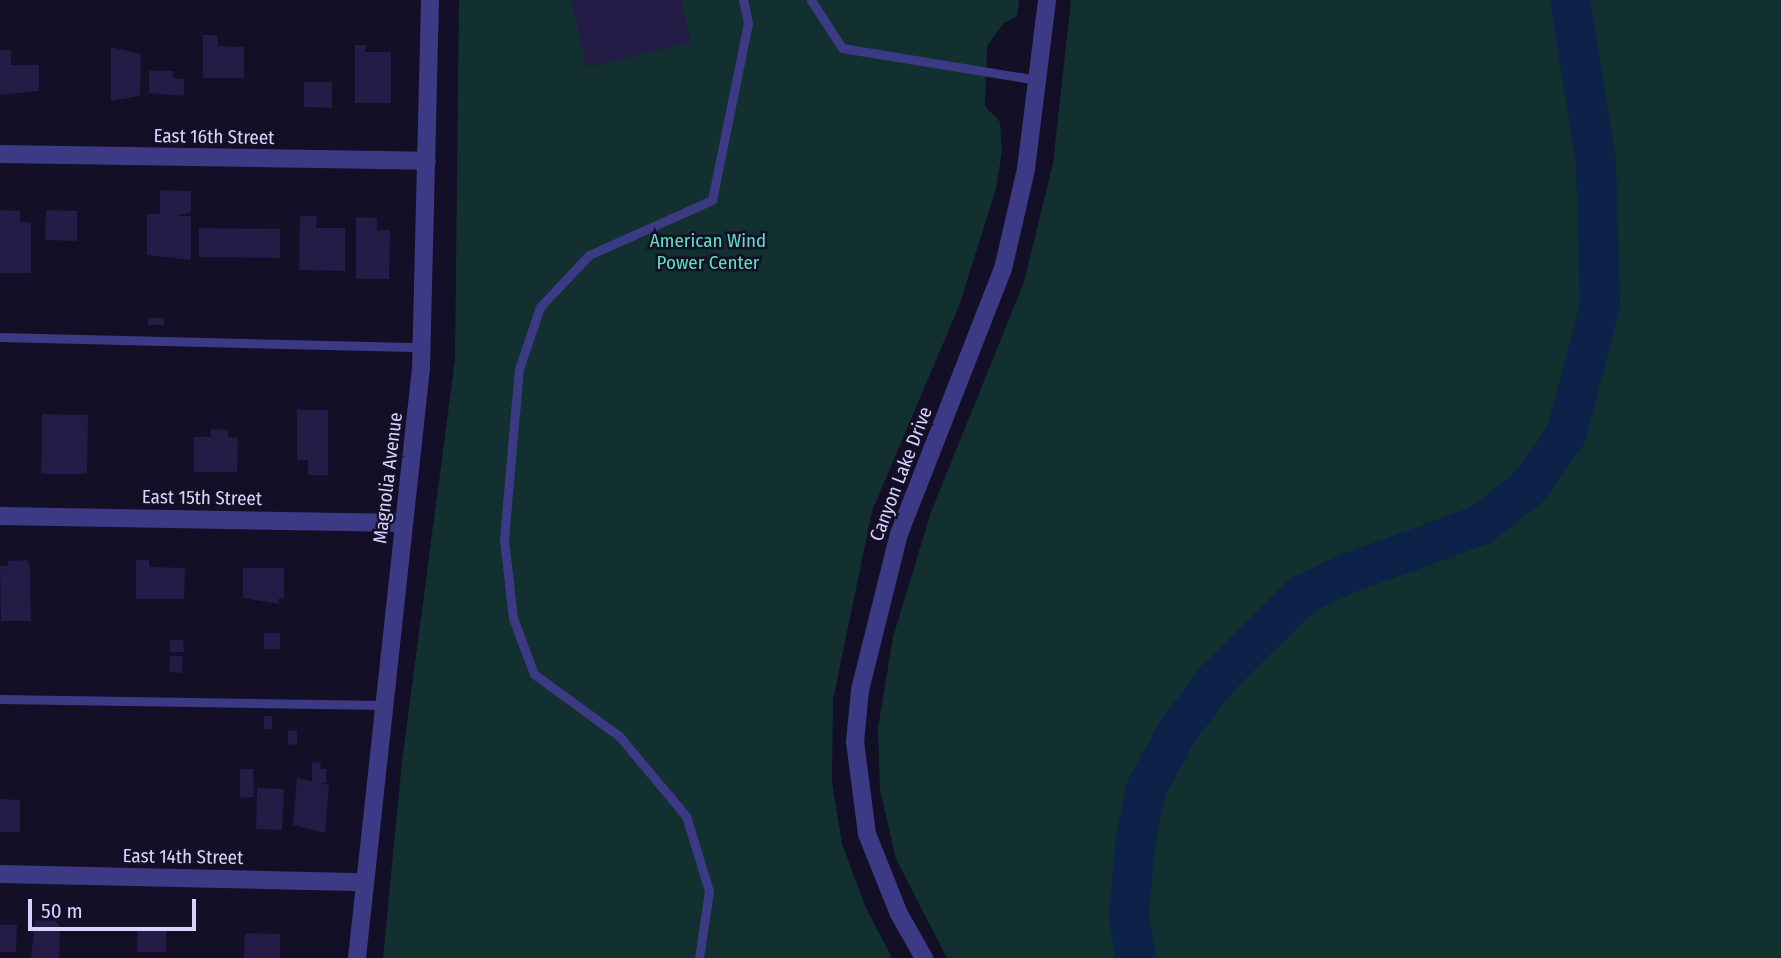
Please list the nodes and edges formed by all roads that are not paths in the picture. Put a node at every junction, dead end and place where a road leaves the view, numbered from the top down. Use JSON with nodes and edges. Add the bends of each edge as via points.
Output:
{"nodes":[{"id":1,"x":429,"y":0,"type":"edge"},
{"id":2,"x":743,"y":0,"type":"edge"},
{"id":3,"x":811,"y":0,"type":"edge"},
{"id":4,"x":1047,"y":0,"type":"edge"},
{"id":5,"x":1037,"y":80,"type":"junction"},
{"id":6,"x":0,"y":154,"type":"edge"},
{"id":7,"x":427,"y":162,"type":"junction"},
{"id":8,"x":0,"y":337,"type":"edge"},
{"id":9,"x":423,"y":347,"type":"junction"},
{"id":10,"x":0,"y":516,"type":"edge"},
{"id":11,"x":403,"y":523,"type":"junction"},
{"id":12,"x":0,"y":699,"type":"edge"},
{"id":13,"x":383,"y":705,"type":"junction"},
{"id":14,"x":0,"y":874,"type":"edge"},
{"id":15,"x":365,"y":882,"type":"junction"},
{"id":16,"x":357,"y":958,"type":"edge"},
{"id":17,"x":699,"y":958,"type":"edge"},
{"id":18,"x":924,"y":958,"type":"edge"}],
"edges":[{"from":1,"to":7,"type":"street","name":"Magnolia Avenue"},
{"from":2,"to":17,"type":"lane","via":[[748,23],[712,200],[589,255],[540,307],[519,369],[504,539],[513,618],[534,674],[619,736],[686,816],[709,891]]},
{"from":3,"to":5,"type":"lane","via":[[842,48]]},
{"from":4,"to":5,"type":"street","name":"Canyon Lake Drive"},
{"from":5,"to":18,"type":"street","name":"Canyon Lake Drive","via":[[1026,169],[1003,269],[907,510],[860,690],[855,743],[867,834],[898,914]]},
{"from":6,"to":7,"type":"street","name":"East 16th Street"},
{"from":7,"to":9,"type":"street","name":"Magnolia Avenue"},
{"from":8,"to":9,"type":"lane"},
{"from":9,"to":11,"type":"street","name":"Magnolia Avenue"},
{"from":10,"to":11,"type":"street","name":"East 15th Street"},
{"from":11,"to":13,"type":"street","name":"Magnolia Avenue"},
{"from":12,"to":13,"type":"lane"},
{"from":13,"to":15,"type":"street","name":"Magnolia Avenue"},
{"from":14,"to":15,"type":"street","name":"East 14th Street"},
{"from":15,"to":16,"type":"street","name":"Magnolia Avenue"}]}
